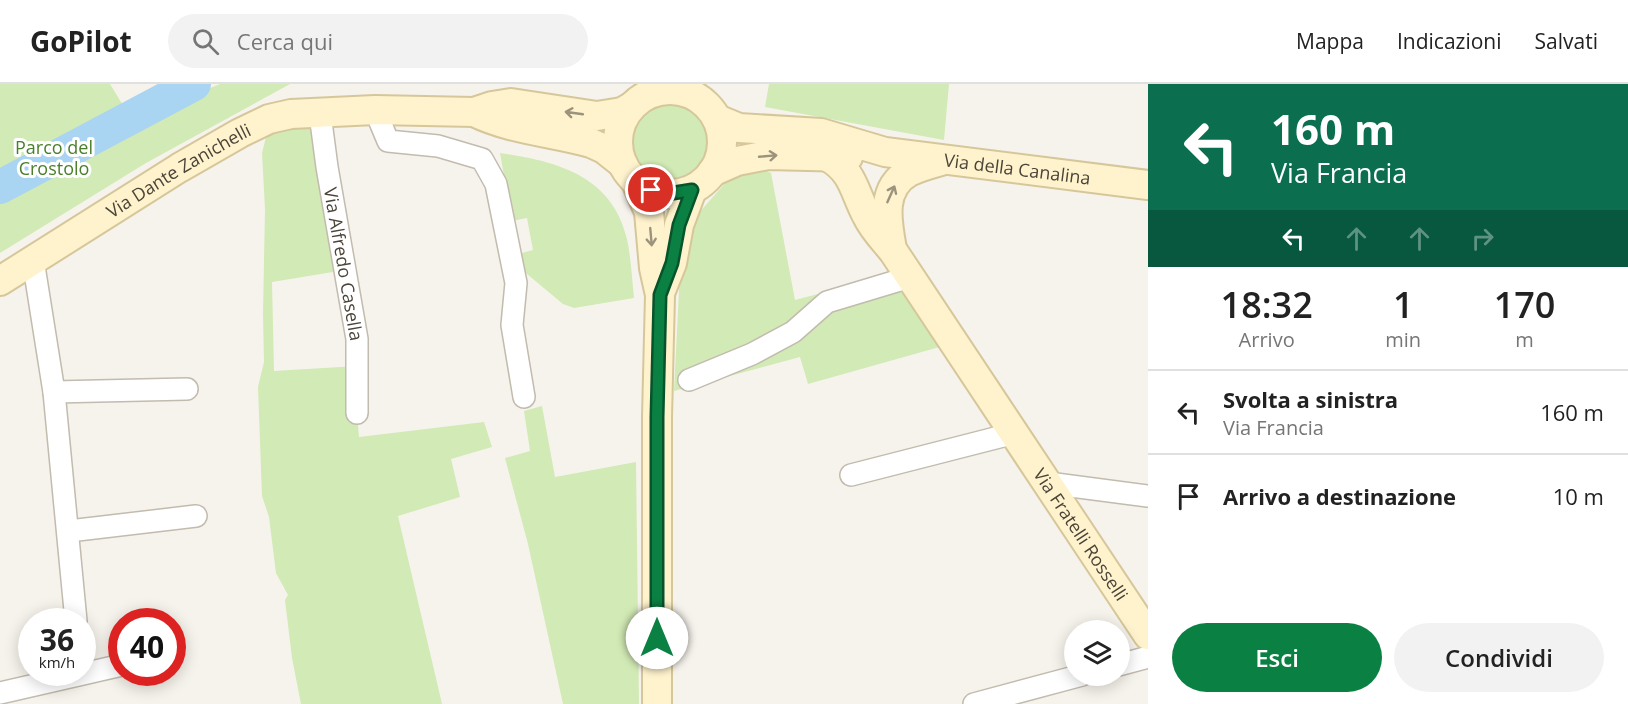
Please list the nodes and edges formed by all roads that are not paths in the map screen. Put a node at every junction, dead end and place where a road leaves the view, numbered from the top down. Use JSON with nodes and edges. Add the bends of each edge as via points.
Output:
{"nodes":[{"id":1,"x":689,"y":89,"type":"edge"},
{"id":2,"x":637,"y":98,"type":"edge"},
{"id":3,"x":375,"y":111,"type":"junction"},
{"id":4,"x":474,"y":112,"type":"junction"},
{"id":5,"x":320,"y":114,"type":"junction"},
{"id":6,"x":717,"y":119,"type":"junction"},
{"id":7,"x":885,"y":152,"type":"junction"},
{"id":8,"x":828,"y":157,"type":"junction"},
{"id":9,"x":945,"y":160,"type":"junction"},
{"id":10,"x":629,"y":173,"type":"junction"},
{"id":11,"x":702,"y":181,"type":"junction"},
{"id":12,"x":1148,"y":185,"type":"edge"},
{"id":13,"x":893,"y":251,"type":"junction"},
{"id":14,"x":33,"y":260,"type":"junction"},
{"id":15,"x":910,"y":277,"type":"junction"},
{"id":16,"x":0,"y":281,"type":"edge"},
{"id":17,"x":660,"y":295,"type":"junction"},
{"id":18,"x":689,"y":380,"type":"dead end"},
{"id":19,"x":187,"y":389,"type":"dead end"},
{"id":20,"x":54,"y":392,"type":"junction"},
{"id":21,"x":525,"y":397,"type":"dead end"},
{"id":22,"x":357,"y":413,"type":"dead end"},
{"id":23,"x":1015,"y":433,"type":"junction"},
{"id":24,"x":851,"y":475,"type":"dead end"},
{"id":25,"x":1047,"y":483,"type":"junction"},
{"id":26,"x":1148,"y":496,"type":"edge"},
{"id":27,"x":196,"y":516,"type":"dead end"},
{"id":28,"x":69,"y":531,"type":"junction"},
{"id":29,"x":75,"y":608,"type":"edge"},
{"id":30,"x":1144,"y":624,"type":"edge"},
{"id":31,"x":1148,"y":657,"type":"edge"},
{"id":32,"x":1130,"y":662,"type":"edge"},
{"id":33,"x":1064,"y":680,"type":"edge"},
{"id":34,"x":28,"y":686,"type":"edge"},
{"id":35,"x":0,"y":693,"type":"edge"},
{"id":36,"x":657,"y":704,"type":"edge"},
{"id":37,"x":974,"y":704,"type":"edge"}],
"edges":[{"from":1,"to":2,"type":"street","via":[[657,91]]},
{"from":1,"to":6,"type":"street"},
{"from":2,"to":4,"type":"street","one_way":true,"via":[[622,112],[597,116],[511,103]]},
{"from":2,"to":10,"type":"street","via":[[622,123],[618,141]]},
{"from":3,"to":4,"type":"street","name":"Via Dante Zanichelli"},
{"from":3,"to":5,"type":"street","name":"Via Dante Zanichelli"},
{"from":3,"to":21,"type":"street","via":[[388,141],[438,146],[482,159],[496,184],[516,283],[512,325]]},
{"from":4,"to":10,"type":"street","via":[[491,121],[591,143],[604,149]]},
{"from":5,"to":14,"type":"street","name":"Via Dante Zanichelli","via":[[269,119],[240,133]]},
{"from":5,"to":22,"type":"street","name":"Via Alfredo Casella","via":[[357,339]]},
{"from":6,"to":7,"type":"street","name":"Via della Canalina","via":[[739,128],[821,134]]},
{"from":6,"to":11,"type":"street","via":[[722,146],[717,164]]},
{"from":7,"to":8,"type":"street","name":"Via della Canalina"},
{"from":7,"to":9,"type":"street","name":"Via della Canalina"},
{"from":11,"to":8,"type":"street","name":"Via della Canalina","one_way":true,"via":[[737,161],[768,155]]},
{"from":8,"to":13,"type":"street","name":"Via Fratelli Rosselli","via":[[849,173],[868,218]]},
{"from":9,"to":12,"type":"street","name":"Via della Canalina"},
{"from":13,"to":9,"type":"street","name":"Via Fratelli Rosselli","one_way":true,"via":[[886,208],[894,186],[907,173]]},
{"from":10,"to":11,"type":"street","via":[[651,190],[667,194]]},
{"from":10,"to":17,"type":"street","one_way":true,"via":[[649,212]]},
{"from":11,"to":17,"type":"street","via":[[679,225],[672,263]]},
{"from":13,"to":15,"type":"street","name":"Via Fratelli Rosselli"},
{"from":14,"to":16,"type":"street","name":"Via Dante Zanichelli"},
{"from":14,"to":20,"type":"street"},
{"from":15,"to":18,"type":"street","via":[[827,302],[793,332]]},
{"from":15,"to":23,"type":"street","name":"Via Fratelli Rosselli"},
{"from":17,"to":36,"type":"street"},
{"from":19,"to":20,"type":"street"},
{"from":20,"to":28,"type":"street"},
{"from":23,"to":24,"type":"street"},
{"from":23,"to":25,"type":"street","name":"Via Fratelli Rosselli"},
{"from":25,"to":26,"type":"street"},
{"from":25,"to":30,"type":"street","name":"Via Fratelli Rosselli"},
{"from":27,"to":28,"type":"street"},
{"from":28,"to":29,"type":"street"},
{"from":31,"to":32,"type":"street"},
{"from":33,"to":37,"type":"street"},
{"from":34,"to":35,"type":"street"}]}
